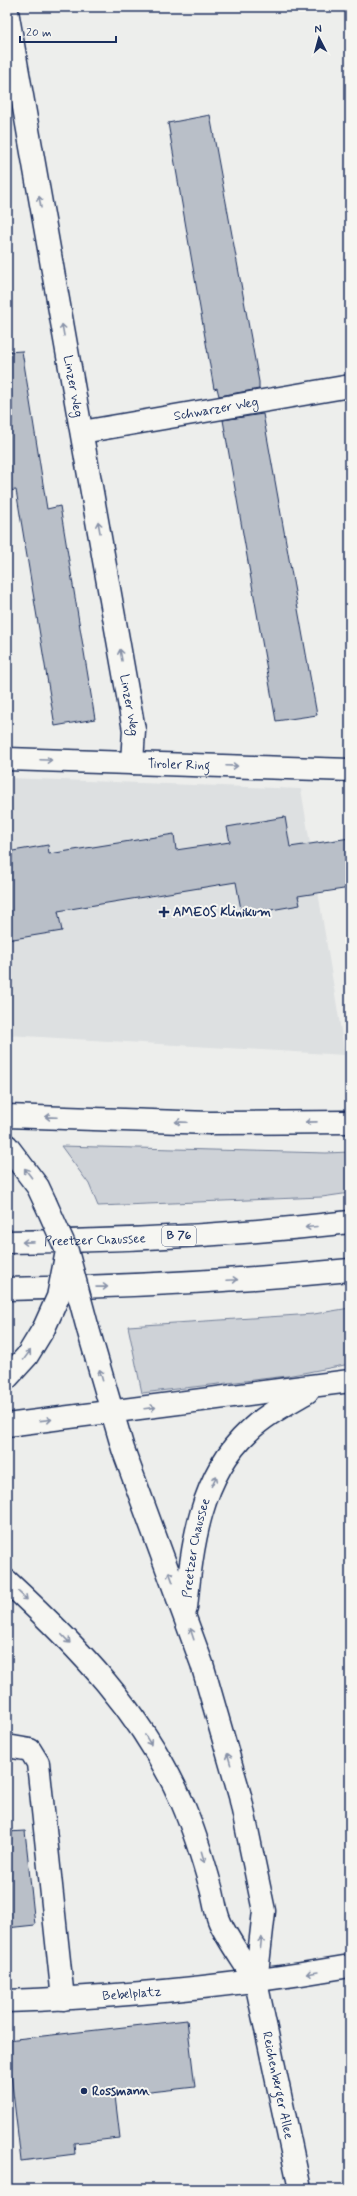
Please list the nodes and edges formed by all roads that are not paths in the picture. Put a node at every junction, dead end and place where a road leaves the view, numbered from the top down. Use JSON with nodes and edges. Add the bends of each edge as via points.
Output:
{"nodes":[{"id":1,"x":7,"y":11,"type":"edge"},
{"id":2,"x":350,"y":386,"type":"edge"},
{"id":3,"x":82,"y":432,"type":"junction"},
{"id":4,"x":7,"y":758,"type":"edge"},
{"id":5,"x":132,"y":763,"type":"junction"},
{"id":6,"x":350,"y":770,"type":"edge"},
{"id":7,"x":7,"y":1116,"type":"edge"},
{"id":8,"x":350,"y":1122,"type":"edge"},
{"id":9,"x":7,"y":1146,"type":"edge"},
{"id":10,"x":350,"y":1222,"type":"edge"},
{"id":11,"x":7,"y":1242,"type":"edge"},
{"id":12,"x":67,"y":1251,"type":"junction"},
{"id":13,"x":350,"y":1270,"type":"edge"},
{"id":14,"x":7,"y":1289,"type":"edge"},
{"id":15,"x":7,"y":1378,"type":"edge"},
{"id":16,"x":350,"y":1382,"type":"edge"},
{"id":17,"x":314,"y":1387,"type":"junction"},
{"id":18,"x":111,"y":1413,"type":"junction"},
{"id":19,"x":7,"y":1425,"type":"edge"},
{"id":20,"x":7,"y":1581,"type":"edge"},
{"id":21,"x":185,"y":1614,"type":"junction"},
{"id":22,"x":7,"y":1746,"type":"edge"},
{"id":23,"x":350,"y":1966,"type":"edge"},
{"id":24,"x":256,"y":1982,"type":"junction"},
{"id":25,"x":63,"y":1999,"type":"junction"},
{"id":26,"x":7,"y":2001,"type":"edge"},
{"id":27,"x":300,"y":2189,"type":"edge"}],
"edges":[{"from":3,"to":1,"type":"main road","name":"Linzer Weg","one_way":true},
{"from":2,"to":3,"type":"main road","name":"Schwarzer Weg"},
{"from":5,"to":3,"type":"main road","name":"Linzer Weg","one_way":true,"via":[[134,730]]},
{"from":4,"to":5,"type":"main road","name":"Tiroler Ring","one_way":true},
{"from":5,"to":6,"type":"main road","name":"Tiroler Ring","one_way":true},
{"from":8,"to":7,"type":"main road","one_way":true,"via":[[210,1123]]},
{"from":12,"to":9,"type":"main road","one_way":true,"bridge":true,"via":[[38,1187]]},
{"from":10,"to":11,"type":"main road","name":"Preetzer Chaussee","number":"B 76","one_way":true,"via":[[125,1239]]},
{"from":15,"to":12,"type":"main road","one_way":true,"bridge":true,"via":[[27,1356],[44,1328],[58,1297]]},
{"from":18,"to":12,"type":"main road","one_way":true,"bridge":true},
{"from":14,"to":13,"type":"main road","one_way":true,"via":[[125,1286]]},
{"from":16,"to":17,"type":"main road","name":"Preetzer Chaussee"},
{"from":18,"to":17,"type":"main road","name":"Preetzer Chaussee","one_way":true},
{"from":21,"to":17,"type":"main road","name":"Preetzer Chaussee","one_way":true,"via":[[191,1552],[196,1528],[212,1482],[228,1454],[248,1431]]},
{"from":19,"to":18,"type":"main road","name":"Preetzer Chaussee","one_way":true},
{"from":21,"to":18,"type":"main road","one_way":true},
{"from":20,"to":24,"type":"main road","one_way":true,"via":[[95,1670],[131,1712],[161,1760],[182,1802],[200,1850],[218,1920]]},
{"from":24,"to":21,"type":"main road","one_way":true,"via":[[264,1911],[240,1796]]},
{"from":22,"to":25,"type":"main road","via":[[30,1750],[38,1763]]},
{"from":23,"to":24,"type":"main road","name":"Bebelplatz","one_way":true},
{"from":24,"to":25,"type":"main road","name":"Bebelplatz"},
{"from":24,"to":27,"type":"main road","name":"Reichenberger Allee"},
{"from":25,"to":26,"type":"main road","name":"Bebelplatz"}]}
